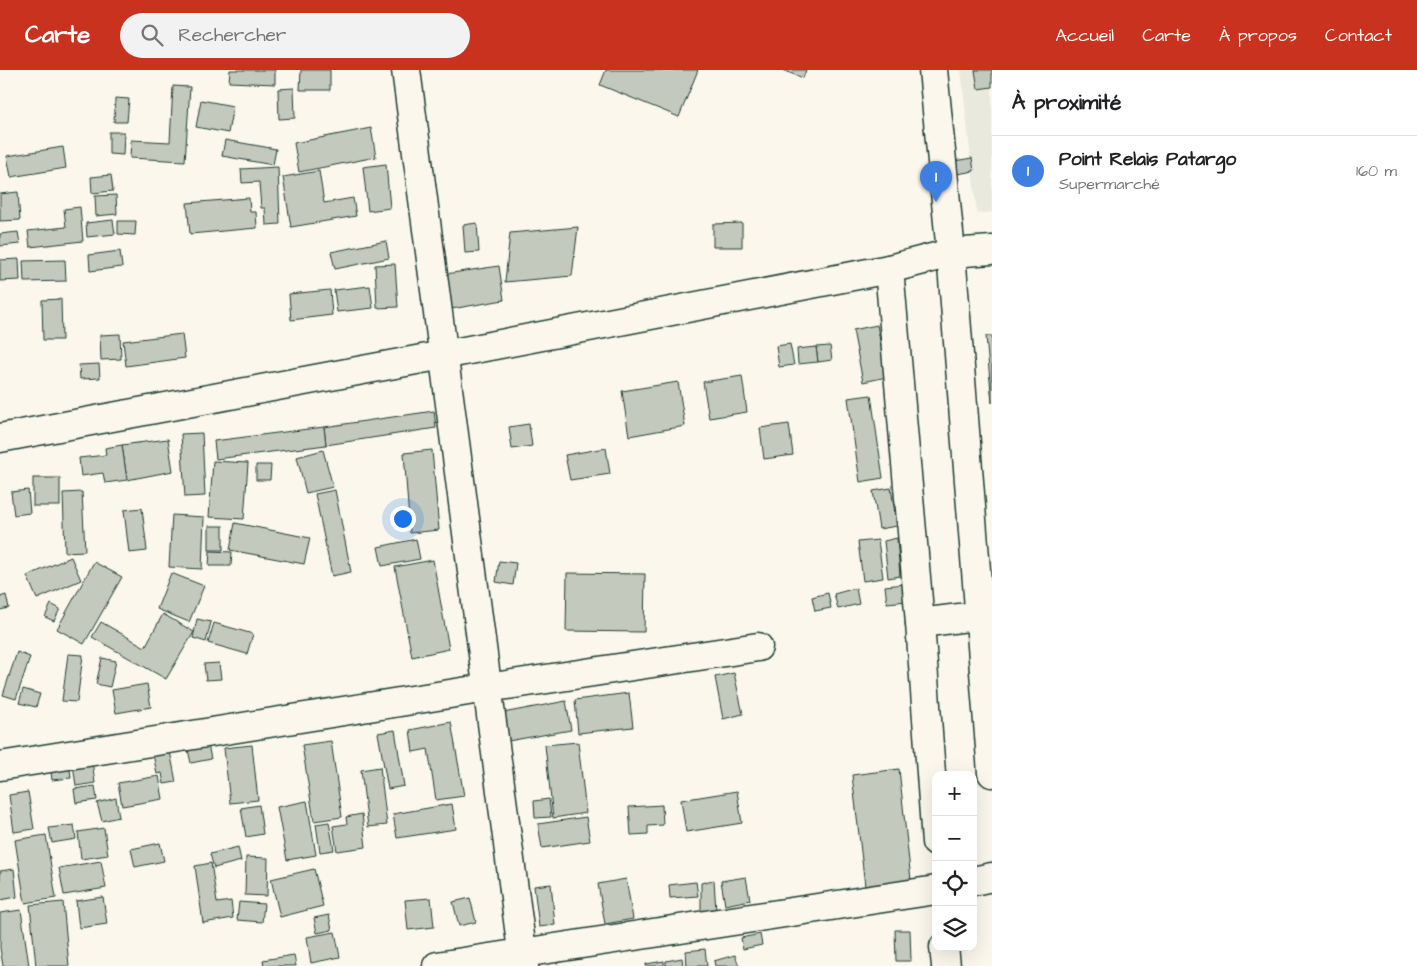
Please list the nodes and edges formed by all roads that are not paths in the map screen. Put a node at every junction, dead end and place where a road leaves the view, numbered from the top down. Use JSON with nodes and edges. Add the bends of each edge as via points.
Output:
{"nodes":[{"id":1,"x":406,"y":70,"type":"edge"},
{"id":2,"x":933,"y":70,"type":"edge"},
{"id":3,"x":992,"y":250,"type":"edge"},
{"id":4,"x":951,"y":253,"type":"junction"},
{"id":5,"x":889,"y":269,"type":"junction"},
{"id":6,"x":443,"y":355,"type":"junction"},
{"id":7,"x":0,"y":438,"type":"edge"},
{"id":8,"x":986,"y":614,"type":"edge"},
{"id":9,"x":920,"y":623,"type":"junction"},
{"id":10,"x":758,"y":647,"type":"dead end"},
{"id":11,"x":487,"y":688,"type":"junction"},
{"id":12,"x":0,"y":766,"type":"edge"},
{"id":13,"x":992,"y":773,"type":"edge"},
{"id":14,"x":934,"y":816,"type":"edge"},
{"id":15,"x":992,"y":877,"type":"edge"},
{"id":16,"x":977,"y":880,"type":"edge"},
{"id":17,"x":932,"y":891,"type":"edge"},
{"id":18,"x":944,"y":951,"type":"edge"},
{"id":19,"x":523,"y":959,"type":"edge"},
{"id":20,"x":437,"y":966,"type":"edge"},
{"id":21,"x":946,"y":966,"type":"edge"}],
"edges":[{"from":1,"to":6,"type":"main road"},
{"from":2,"to":4,"type":"main road"},
{"from":3,"to":4,"type":"main road"},
{"from":4,"to":5,"type":"main road"},
{"from":4,"to":8,"type":"main road"},
{"from":5,"to":6,"type":"main road"},
{"from":5,"to":9,"type":"main road"},
{"from":6,"to":7,"type":"main road"},
{"from":6,"to":11,"type":"main road"},
{"from":8,"to":9,"type":"main road"},
{"from":8,"to":13,"type":"main road"},
{"from":9,"to":14,"type":"main road"},
{"from":10,"to":11,"type":"main road"},
{"from":11,"to":12,"type":"main road"},
{"from":11,"to":19,"type":"main road"},
{"from":15,"to":16,"type":"main road"},
{"from":17,"to":19,"type":"main road"},
{"from":18,"to":21,"type":"main road"},
{"from":19,"to":20,"type":"main road"}]}
